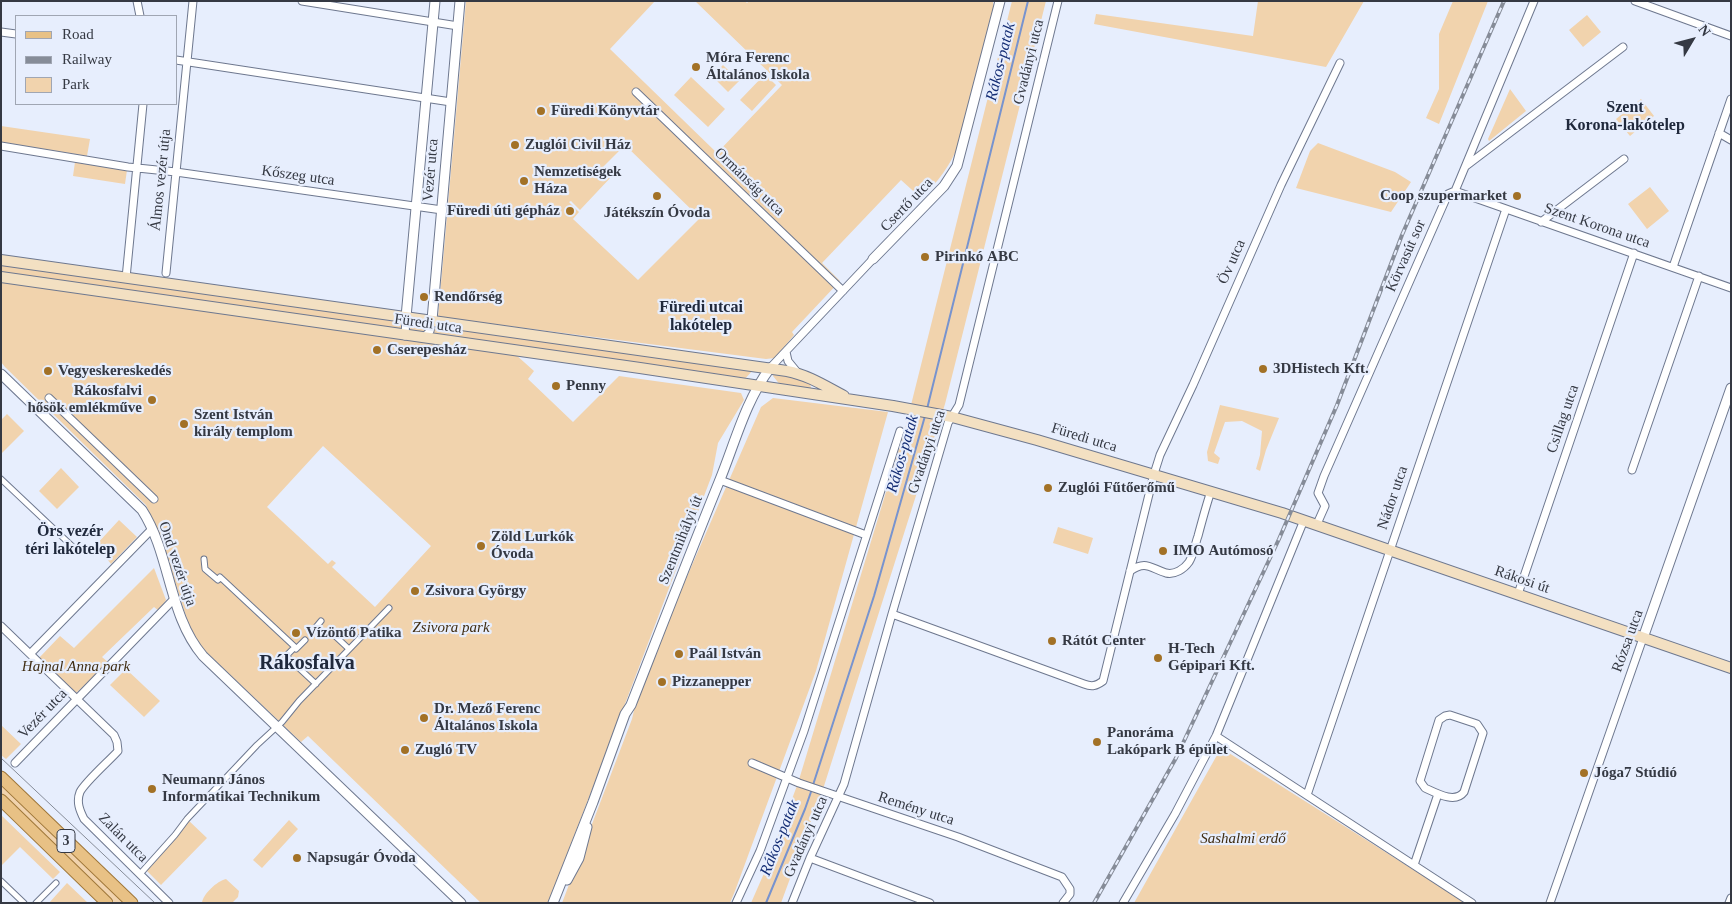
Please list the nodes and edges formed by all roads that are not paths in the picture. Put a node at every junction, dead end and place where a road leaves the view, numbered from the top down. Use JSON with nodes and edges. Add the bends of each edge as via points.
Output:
{"nodes":[{"id":1,"x":136,"y":1,"type":"edge"},
{"id":2,"x":193,"y":1,"type":"edge"},
{"id":3,"x":302,"y":1,"type":"edge"},
{"id":4,"x":435,"y":1,"type":"edge"},
{"id":5,"x":460,"y":1,"type":"edge"},
{"id":6,"x":1000,"y":1,"type":"edge"},
{"id":7,"x":1058,"y":1,"type":"edge"},
{"id":8,"x":1534,"y":1,"type":"edge"},
{"id":9,"x":1635,"y":1,"type":"edge"},
{"id":10,"x":140,"y":15,"type":"edge"},
{"id":11,"x":434,"y":23,"type":"junction"},
{"id":12,"x":458,"y":26,"type":"junction"},
{"id":13,"x":1,"y":32,"type":"edge"},
{"id":14,"x":15,"y":34,"type":"edge"},
{"id":15,"x":1731,"y":36,"type":"edge"},
{"id":16,"x":1623,"y":46,"type":"dead end"},
{"id":17,"x":178,"y":60,"type":"edge"},
{"id":18,"x":187,"y":61,"type":"junction"},
{"id":19,"x":1340,"y":63,"type":"dead end"},
{"id":20,"x":636,"y":92,"type":"dead end"},
{"id":21,"x":426,"y":98,"type":"junction"},
{"id":22,"x":1731,"y":99,"type":"edge"},
{"id":23,"x":451,"y":102,"type":"junction"},
{"id":24,"x":143,"y":105,"type":"edge"},
{"id":25,"x":1718,"y":133,"type":"junction"},
{"id":26,"x":1731,"y":140,"type":"edge"},
{"id":27,"x":1,"y":146,"type":"edge"},
{"id":28,"x":1624,"y":159,"type":"dead end"},
{"id":29,"x":136,"y":167,"type":"junction"},
{"id":30,"x":1464,"y":167,"type":"junction"},
{"id":31,"x":176,"y":172,"type":"junction"},
{"id":32,"x":1454,"y":192,"type":"junction"},
{"id":33,"x":416,"y":207,"type":"junction"},
{"id":34,"x":442,"y":210,"type":"junction"},
{"id":35,"x":1506,"y":210,"type":"junction"},
{"id":36,"x":1541,"y":222,"type":"junction"},
{"id":37,"x":1634,"y":253,"type":"junction"},
{"id":38,"x":873,"y":259,"type":"joint"},
{"id":39,"x":1,"y":260,"type":"edge"},
{"id":40,"x":1673,"y":267,"type":"junction"},
{"id":41,"x":166,"y":273,"type":"dead end"},
{"id":42,"x":1698,"y":276,"type":"junction"},
{"id":43,"x":1,"y":278,"type":"edge"},
{"id":44,"x":126,"y":278,"type":"junction"},
{"id":45,"x":1731,"y":288,"type":"edge"},
{"id":46,"x":843,"y":291,"type":"junction"},
{"id":47,"x":406,"y":317,"type":"junction"},
{"id":48,"x":432,"y":320,"type":"junction"},
{"id":49,"x":405,"y":336,"type":"junction"},
{"id":50,"x":423,"y":338,"type":"junction"},
{"id":51,"x":786,"y":352,"type":"junction"},
{"id":52,"x":770,"y":368,"type":"junction"},
{"id":53,"x":798,"y":373,"type":"junction"},
{"id":54,"x":1,"y":374,"type":"edge"},
{"id":55,"x":758,"y":386,"type":"junction"},
{"id":56,"x":1731,"y":388,"type":"edge"},
{"id":57,"x":49,"y":398,"type":"dead end"},
{"id":58,"x":851,"y":400,"type":"junction"},
{"id":59,"x":952,"y":417,"type":"junction"},
{"id":60,"x":900,"y":431,"type":"dead end"},
{"id":61,"x":1632,"y":470,"type":"dead end"},
{"id":62,"x":1154,"y":474,"type":"junction"},
{"id":63,"x":1,"y":479,"type":"edge"},
{"id":64,"x":720,"y":480,"type":"junction"},
{"id":65,"x":1211,"y":491,"type":"junction"},
{"id":66,"x":154,"y":499,"type":"dead end"},
{"id":67,"x":1304,"y":520,"type":"junction"},
{"id":68,"x":1318,"y":524,"type":"junction"},
{"id":69,"x":152,"y":529,"type":"junction"},
{"id":70,"x":866,"y":535,"type":"junction"},
{"id":71,"x":73,"y":547,"type":"dead end"},
{"id":72,"x":1390,"y":550,"type":"junction"},
{"id":73,"x":204,"y":559,"type":"dead end"},
{"id":74,"x":1130,"y":571,"type":"junction"},
{"id":75,"x":1518,"y":594,"type":"junction"},
{"id":76,"x":174,"y":598,"type":"junction"},
{"id":77,"x":389,"y":608,"type":"dead end"},
{"id":78,"x":892,"y":614,"type":"junction"},
{"id":79,"x":321,"y":621,"type":"dead end"},
{"id":80,"x":1,"y":626,"type":"edge"},
{"id":81,"x":311,"y":633,"type":"dead end"},
{"id":82,"x":333,"y":634,"type":"tunnel mouth"},
{"id":83,"x":1643,"y":638,"type":"junction"},
{"id":84,"x":304,"y":640,"type":"dead end"},
{"id":85,"x":295,"y":647,"type":"junction"},
{"id":86,"x":349,"y":650,"type":"junction"},
{"id":87,"x":30,"y":654,"type":"junction"},
{"id":88,"x":1731,"y":668,"type":"edge"},
{"id":89,"x":316,"y":684,"type":"junction"},
{"id":90,"x":76,"y":699,"type":"junction"},
{"id":91,"x":276,"y":727,"type":"junction"},
{"id":92,"x":1216,"y":736,"type":"junction"},
{"id":93,"x":15,"y":763,"type":"dead end"},
{"id":94,"x":752,"y":763,"type":"dead end"},
{"id":95,"x":1,"y":778,"type":"edge"},
{"id":96,"x":786,"y":778,"type":"junction"},
{"id":97,"x":1438,"y":794,"type":"junction"},
{"id":98,"x":1307,"y":795,"type":"junction"},
{"id":99,"x":838,"y":797,"type":"junction"},
{"id":100,"x":1,"y":800,"type":"edge"},
{"id":101,"x":810,"y":858,"type":"junction"},
{"id":102,"x":1414,"y":865,"type":"junction"},
{"id":103,"x":140,"y":874,"type":"junction"},
{"id":104,"x":1,"y":881,"type":"edge"},
{"id":105,"x":56,"y":883,"type":"dead end"},
{"id":106,"x":1731,"y":898,"type":"edge"},
{"id":107,"x":24,"y":903,"type":"edge"},
{"id":108,"x":36,"y":903,"type":"edge"},
{"id":109,"x":107,"y":903,"type":"edge"},
{"id":110,"x":132,"y":903,"type":"edge"},
{"id":111,"x":169,"y":903,"type":"edge"},
{"id":112,"x":461,"y":903,"type":"edge"},
{"id":113,"x":553,"y":903,"type":"edge"},
{"id":114,"x":736,"y":903,"type":"edge"},
{"id":115,"x":792,"y":903,"type":"edge"},
{"id":116,"x":930,"y":903,"type":"edge"},
{"id":117,"x":1063,"y":903,"type":"edge"},
{"id":118,"x":1123,"y":903,"type":"edge"},
{"id":119,"x":1472,"y":903,"type":"edge"},
{"id":120,"x":1550,"y":903,"type":"edge"},
{"id":121,"x":1729,"y":903,"type":"edge"}],
"edges":[{"from":1,"to":10,"type":"street"},
{"from":2,"to":18,"type":"street","name":"Álmos vezér útja"},
{"from":3,"to":11,"type":"street"},
{"from":4,"to":11,"type":"street","name":"Vezér utca"},
{"from":5,"to":12,"type":"street","name":"Vezér utca"},
{"from":6,"to":38,"type":"street","name":"Csertő utca","via":[[957,166],[944,186]]},
{"from":7,"to":59,"type":"street","name":"Gvadányi utca","via":[[959,404]]},
{"from":8,"to":30,"type":"street","name":"Körvasút sor"},
{"from":9,"to":15,"type":"street"},
{"from":11,"to":12,"type":"street"},
{"from":11,"to":21,"type":"street","name":"Vezér utca"},
{"from":12,"to":23,"type":"street","name":"Vezér utca"},
{"from":13,"to":14,"type":"street"},
{"from":16,"to":30,"type":"street"},
{"from":17,"to":18,"type":"street"},
{"from":18,"to":21,"type":"street"},
{"from":18,"to":31,"type":"street","name":"Álmos vezér útja"},
{"from":19,"to":62,"type":"street","name":"Öv utca","via":[[1281,185]]},
{"from":20,"to":46,"type":"street","name":"Ormánság utca"},
{"from":21,"to":23,"type":"street"},
{"from":21,"to":33,"type":"street","name":"Vezér utca"},
{"from":22,"to":25,"type":"street"},
{"from":23,"to":34,"type":"street","name":"Vezér utca"},
{"from":24,"to":29,"type":"street","name":"Álmos vezér útja"},
{"from":25,"to":26,"type":"street"},
{"from":25,"to":40,"type":"street"},
{"from":27,"to":29,"type":"street"},
{"from":28,"to":36,"type":"street"},
{"from":29,"to":31,"type":"street","name":"Kőszeg utca"},
{"from":29,"to":44,"type":"street","name":"Álmos vezér útja"},
{"from":30,"to":32,"type":"street","name":"Körvasút sor"},
{"from":31,"to":33,"type":"street","name":"Kőszeg utca"},
{"from":31,"to":41,"type":"street","name":"Álmos vezér útja"},
{"from":32,"to":35,"type":"street","name":"Szent Korona utca"},
{"from":32,"to":68,"type":"street","name":"Körvasút sor","via":[[1448,194],[1324,476],[1318,493],[1325,506]]},
{"from":33,"to":34,"type":"street","name":"Kőszeg utca"},
{"from":33,"to":47,"type":"street","name":"Vezér utca"},
{"from":34,"to":48,"type":"street","name":"Vezér utca"},
{"from":35,"to":36,"type":"street","name":"Szent Korona utca"},
{"from":35,"to":72,"type":"street","name":"Nádor utca"},
{"from":36,"to":37,"type":"street","name":"Szent Korona utca"},
{"from":37,"to":40,"type":"street","name":"Szent Korona utca"},
{"from":37,"to":75,"type":"street","name":"Csillag utca"},
{"from":38,"to":46,"type":"street","name":"Csertő utca"},
{"from":39,"to":44,"type":"main road","name":"Füredi utca"},
{"from":40,"to":42,"type":"street","name":"Szent Korona utca"},
{"from":42,"to":45,"type":"street","name":"Szent Korona utca"},
{"from":42,"to":61,"type":"street"},
{"from":43,"to":49,"type":"main road","name":"Füredi utca"},
{"from":44,"to":47,"type":"main road","name":"Füredi utca"},
{"from":46,"to":51,"type":"street","name":"Csertő utca"},
{"from":47,"to":48,"type":"main road","name":"Füredi utca"},
{"from":47,"to":49,"type":"street","name":"Vezér utca"},
{"from":48,"to":50,"type":"street","name":"Vezér utca","via":[[430,331]]},
{"from":48,"to":52,"type":"main road","name":"Füredi utca"},
{"from":49,"to":50,"type":"main road","name":"Füredi utca"},
{"from":50,"to":55,"type":"main road","name":"Füredi utca"},
{"from":51,"to":52,"type":"street","name":"Csertő utca"},
{"from":51,"to":53,"type":"street","via":[[788,361]]},
{"from":52,"to":53,"type":"main road","name":"Füredi utca"},
{"from":52,"to":55,"type":"street","name":"Csertő utca"},
{"from":53,"to":58,"type":"main road","name":"Füredi utca"},
{"from":54,"to":69,"type":"street","name":"Ond vezér útja","via":[[134,501]]},
{"from":55,"to":58,"type":"main road","name":"Füredi utca"},
{"from":55,"to":64,"type":"street","name":"Szentmihályi út"},
{"from":56,"to":83,"type":"street","name":"Rózsa utca"},
{"from":57,"to":66,"type":"street"},
{"from":58,"to":59,"type":"main road","name":"Füredi utca"},
{"from":59,"to":62,"type":"main road","name":"Füredi utca"},
{"from":59,"to":78,"type":"street","name":"Gvadányi utca"},
{"from":60,"to":70,"type":"street"},
{"from":62,"to":65,"type":"main road","name":"Füredi utca"},
{"from":62,"to":74,"type":"street","name":"Öv utca"},
{"from":63,"to":71,"type":"street"},
{"from":64,"to":70,"type":"street"},
{"from":64,"to":113,"type":"street","name":"Szentmihályi út","via":[[631,705],[624,714],[591,808],[579,858],[558,889]]},
{"from":65,"to":67,"type":"main road","name":"Füredi utca"},
{"from":65,"to":74,"type":"street","via":[[1193,552],[1183,569],[1168,574],[1139,565]]},
{"from":67,"to":68,"type":"main road","name":"Rákosi út"},
{"from":67,"to":92,"type":"street"},
{"from":68,"to":72,"type":"main road","name":"Rákosi út"},
{"from":69,"to":76,"type":"street","name":"Ond vezér útja"},
{"from":69,"to":87,"type":"street"},
{"from":70,"to":96,"type":"street"},
{"from":72,"to":75,"type":"main road","name":"Rákosi út"},
{"from":72,"to":98,"type":"street","name":"Nádor utca"},
{"from":73,"to":85,"type":"street","via":[[206,569],[218,580],[220,577]]},
{"from":74,"to":78,"type":"street","name":"Öv utca","via":[[1103,681],[1098,685],[1084,684]]},
{"from":75,"to":83,"type":"main road","name":"Rákosi út"},
{"from":76,"to":90,"type":"street","name":"Vezér utca"},
{"from":76,"to":91,"type":"street","name":"Ond vezér útja","via":[[185,630],[198,650]]},
{"from":77,"to":86,"type":"street"},
{"from":78,"to":99,"type":"street","name":"Gvadányi utca"},
{"from":79,"to":81,"type":"street"},
{"from":80,"to":87,"type":"street","name":"Zalán utca"},
{"from":82,"to":86,"type":"street"},
{"from":83,"to":88,"type":"main road","name":"Rákosi út"},
{"from":83,"to":120,"type":"street","name":"Rózsa utca"},
{"from":84,"to":85,"type":"street"},
{"from":85,"to":89,"type":"street","via":[[286,656]]},
{"from":86,"to":89,"type":"street"},
{"from":87,"to":90,"type":"street","name":"Zalán utca"},
{"from":89,"to":91,"type":"street"},
{"from":90,"to":93,"type":"street","name":"Vezér utca"},
{"from":90,"to":103,"type":"street","name":"Zalán utca","via":[[114,735],[119,747],[80,793],[80,809],[84,819]]},
{"from":91,"to":103,"type":"street","via":[[187,819]]},
{"from":91,"to":112,"type":"street","name":"Ond vezér útja"},
{"from":92,"to":98,"type":"street"},
{"from":92,"to":118,"type":"street"},
{"from":94,"to":96,"type":"street","name":"Remény utca"},
{"from":95,"to":110,"type":"main road","number":"3"},
{"from":96,"to":99,"type":"street","name":"Remény utca"},
{"from":96,"to":114,"type":"street","via":[[760,850]]},
{"from":97,"to":97,"type":"street","via":[[1455,798],[1464,792],[1483,735],[1478,724],[1448,715],[1439,720],[1420,781],[1425,788]]},
{"from":97,"to":102,"type":"street"},
{"from":98,"to":102,"type":"street"},
{"from":99,"to":101,"type":"street","name":"Gvadányi utca"},
{"from":99,"to":117,"type":"street","name":"Remény utca","via":[[958,837],[1062,877],[1070,894]]},
{"from":100,"to":109,"type":"main road","number":"3"},
{"from":101,"to":115,"type":"street","name":"Gvadányi utca"},
{"from":101,"to":116,"type":"street"},
{"from":102,"to":119,"type":"street"},
{"from":103,"to":111,"type":"street","name":"Zalán utca"},
{"from":104,"to":107,"type":"street"},
{"from":105,"to":108,"type":"street"},
{"from":106,"to":121,"type":"street"}]}
